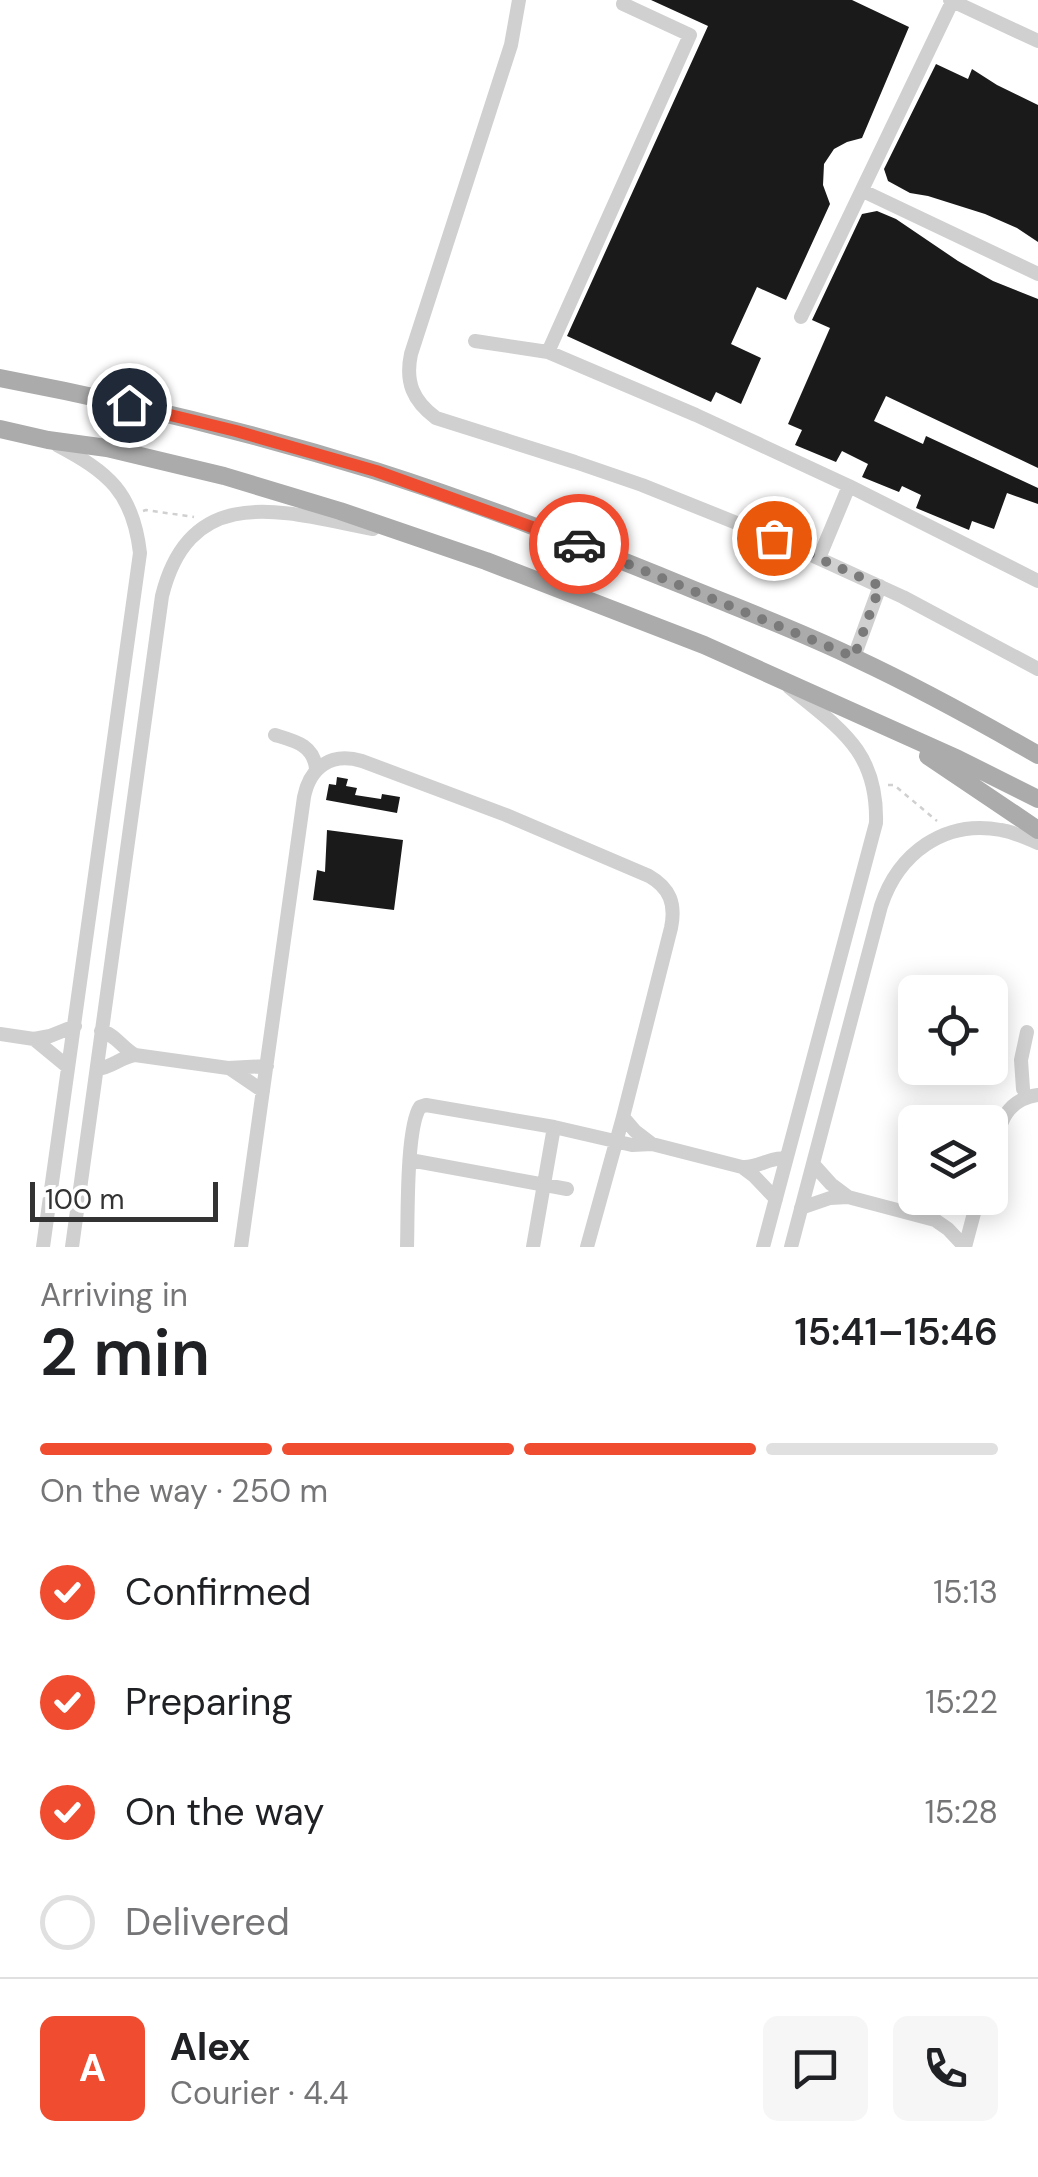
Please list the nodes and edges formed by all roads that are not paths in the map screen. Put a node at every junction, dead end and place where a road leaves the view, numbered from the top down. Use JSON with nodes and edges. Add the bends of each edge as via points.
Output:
{"nodes":[{"id":1,"x":519,"y":0,"type":"edge"},
{"id":2,"x":952,"y":0,"type":"edge"},
{"id":3,"x":622,"y":4,"type":"dead end"},
{"id":4,"x":1038,"y":41,"type":"edge"},
{"id":5,"x":863,"y":191,"type":"junction"},
{"id":6,"x":1038,"y":274,"type":"edge"},
{"id":7,"x":802,"y":317,"type":"dead end"},
{"id":8,"x":475,"y":341,"type":"dead end"},
{"id":9,"x":548,"y":352,"type":"junction"},
{"id":10,"x":0,"y":378,"type":"edge"},
{"id":11,"x":0,"y":429,"type":"edge"},
{"id":12,"x":48,"y":440,"type":"junction"},
{"id":13,"x":849,"y":486,"type":"junction"},
{"id":14,"x":412,"y":536,"type":"junction"},
{"id":15,"x":819,"y":558,"type":"junction"},
{"id":16,"x":1038,"y":581,"type":"edge"},
{"id":17,"x":880,"y":586,"type":"junction"},
{"id":18,"x":854,"y":657,"type":"junction"},
{"id":19,"x":1038,"y":669,"type":"edge"},
{"id":20,"x":776,"y":676,"type":"junction"},
{"id":21,"x":862,"y":718,"type":"junction"},
{"id":22,"x":275,"y":735,"type":"dead end"},
{"id":23,"x":1038,"y":755,"type":"edge"},
{"id":24,"x":316,"y":769,"type":"junction"},
{"id":25,"x":1038,"y":799,"type":"edge"},
{"id":26,"x":1038,"y":830,"type":"edge"},
{"id":27,"x":1038,"y":844,"type":"edge"},
{"id":28,"x":74,"y":1026,"type":"junction"},
{"id":29,"x":101,"y":1031,"type":"junction"},
{"id":30,"x":1027,"y":1032,"type":"dead end"},
{"id":31,"x":0,"y":1034,"type":"edge"},
{"id":32,"x":34,"y":1039,"type":"junction"},
{"id":33,"x":136,"y":1055,"type":"junction"},
{"id":34,"x":267,"y":1066,"type":"junction"},
{"id":35,"x":68,"y":1068,"type":"junction"},
{"id":36,"x":228,"y":1068,"type":"junction"},
{"id":37,"x":97,"y":1069,"type":"junction"},
{"id":38,"x":1033,"y":1090,"type":"edge"},
{"id":39,"x":263,"y":1092,"type":"junction"},
{"id":40,"x":1002,"y":1105,"type":"edge"},
{"id":41,"x":623,"y":1117,"type":"junction"},
{"id":42,"x":554,"y":1126,"type":"junction"},
{"id":43,"x":615,"y":1141,"type":"junction"},
{"id":44,"x":652,"y":1144,"type":"junction"},
{"id":45,"x":785,"y":1159,"type":"junction"},
{"id":46,"x":410,"y":1160,"type":"junction"},
{"id":47,"x":812,"y":1164,"type":"junction"},
{"id":48,"x":742,"y":1168,"type":"junction"},
{"id":49,"x":544,"y":1184,"type":"junction"},
{"id":50,"x":566,"y":1189,"type":"dead end"},
{"id":51,"x":848,"y":1197,"type":"junction"},
{"id":52,"x":776,"y":1199,"type":"junction"},
{"id":53,"x":801,"y":1208,"type":"junction"},
{"id":54,"x":973,"y":1215,"type":"edge"},
{"id":55,"x":935,"y":1220,"type":"junction"},
{"id":56,"x":971,"y":1222,"type":"junction"},
{"id":57,"x":43,"y":1247,"type":"edge"},
{"id":58,"x":72,"y":1247,"type":"edge"},
{"id":59,"x":241,"y":1247,"type":"edge"},
{"id":60,"x":407,"y":1247,"type":"edge"},
{"id":61,"x":533,"y":1247,"type":"edge"},
{"id":62,"x":586,"y":1247,"type":"edge"},
{"id":63,"x":763,"y":1247,"type":"edge"},
{"id":64,"x":790,"y":1247,"type":"edge"},
{"id":65,"x":965,"y":1247,"type":"edge"}],
"edges":[{"from":1,"to":15,"type":"street","via":[[511,46],[411,354],[415,397],[436,418],[642,485]]},
{"from":2,"to":4,"type":"street"},
{"from":2,"to":5,"type":"street"},
{"from":3,"to":9,"type":"street","via":[[690,34]]},
{"from":5,"to":6,"type":"street"},
{"from":5,"to":7,"type":"street"},
{"from":8,"to":9,"type":"street"},
{"from":9,"to":13,"type":"street"},
{"from":10,"to":18,"type":"main road","via":[[164,413],[376,471],[583,545]]},
{"from":11,"to":12,"type":"main road"},
{"from":12,"to":14,"type":"main road","via":[[224,476]]},
{"from":12,"to":28,"type":"street","via":[[114,483],[132,516],[140,553]]},
{"from":13,"to":15,"type":"street"},
{"from":13,"to":16,"type":"street"},
{"from":14,"to":20,"type":"main road"},
{"from":14,"to":29,"type":"street","via":[[264,510],[222,518],[176,558],[162,596]]},
{"from":15,"to":17,"type":"street"},
{"from":17,"to":18,"type":"street"},
{"from":17,"to":19,"type":"street"},
{"from":18,"to":23,"type":"main road"},
{"from":20,"to":21,"type":"main road"},
{"from":20,"to":45,"type":"street","via":[[856,748],[877,803]]},
{"from":21,"to":25,"type":"main road"},
{"from":21,"to":26,"type":"main road"},
{"from":22,"to":24,"type":"street","via":[[306,746]]},
{"from":24,"to":34,"type":"street","via":[[304,798]]},
{"from":24,"to":41,"type":"street","via":[[338,758],[362,761],[660,882],[674,916]]},
{"from":27,"to":47,"type":"street","via":[[1002,830],[961,830],[925,845],[896,871]]},
{"from":28,"to":32,"type":"street"},
{"from":28,"to":35,"type":"street"},
{"from":29,"to":33,"type":"street"},
{"from":29,"to":37,"type":"street"},
{"from":30,"to":38,"type":"street","via":[[1021,1060]]},
{"from":31,"to":32,"type":"street"},
{"from":32,"to":35,"type":"street"},
{"from":33,"to":36,"type":"street"},
{"from":33,"to":37,"type":"street"},
{"from":34,"to":36,"type":"street"},
{"from":34,"to":39,"type":"street"},
{"from":35,"to":57,"type":"street"},
{"from":36,"to":39,"type":"street"},
{"from":37,"to":58,"type":"street"},
{"from":38,"to":40,"type":"street"},
{"from":39,"to":59,"type":"street"},
{"from":41,"to":43,"type":"street"},
{"from":41,"to":44,"type":"street"},
{"from":42,"to":43,"type":"street"},
{"from":42,"to":46,"type":"street","via":[[423,1106],[414,1116]]},
{"from":42,"to":49,"type":"street"},
{"from":43,"to":44,"type":"street"},
{"from":43,"to":62,"type":"street"},
{"from":44,"to":48,"type":"street"},
{"from":45,"to":48,"type":"street"},
{"from":45,"to":52,"type":"street"},
{"from":46,"to":49,"type":"street"},
{"from":46,"to":60,"type":"street"},
{"from":47,"to":51,"type":"street"},
{"from":47,"to":53,"type":"street"},
{"from":48,"to":52,"type":"street"},
{"from":49,"to":50,"type":"street"},
{"from":49,"to":61,"type":"street"},
{"from":51,"to":53,"type":"street"},
{"from":51,"to":55,"type":"street"},
{"from":52,"to":63,"type":"street"},
{"from":53,"to":64,"type":"street"},
{"from":54,"to":56,"type":"street"},
{"from":55,"to":56,"type":"street"},
{"from":55,"to":65,"type":"street"},
{"from":56,"to":65,"type":"street"}]}
